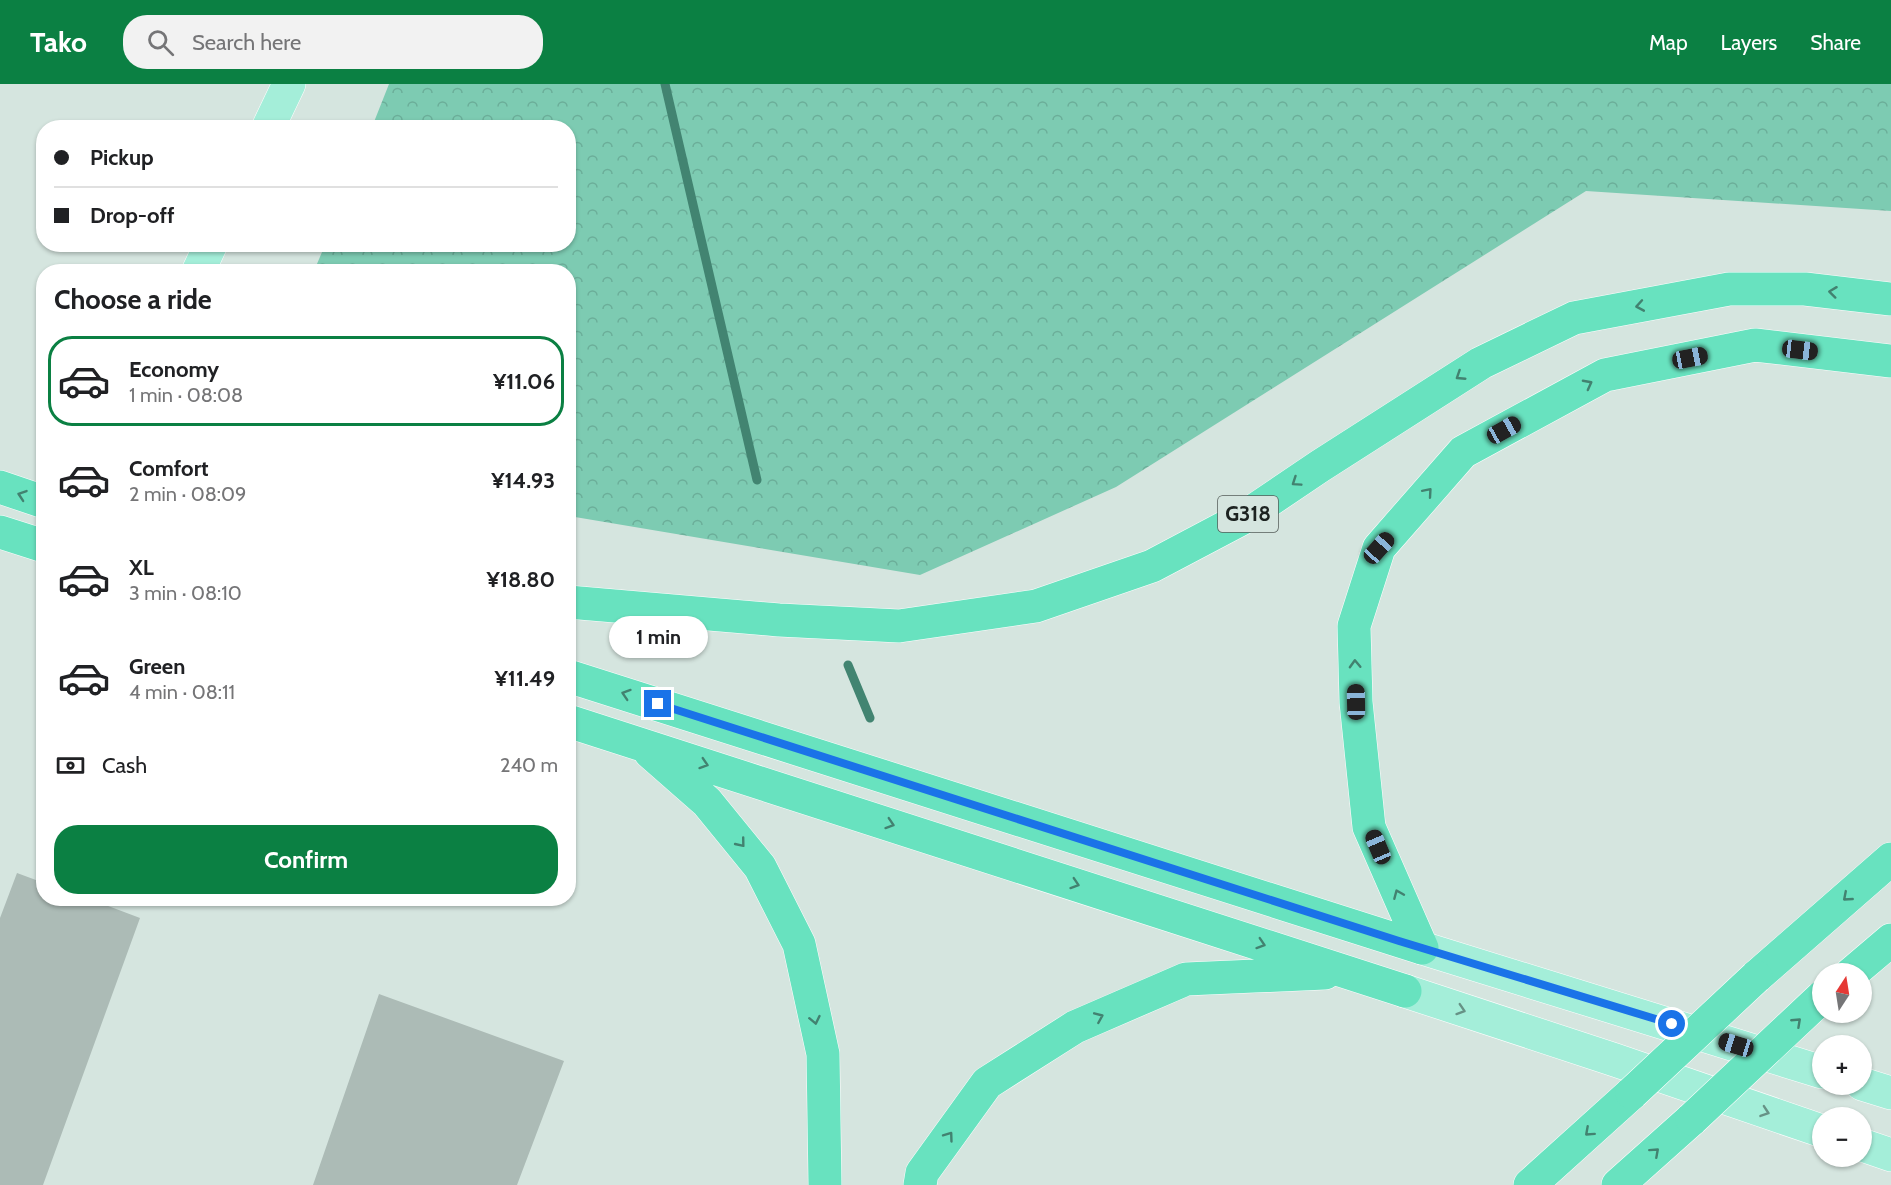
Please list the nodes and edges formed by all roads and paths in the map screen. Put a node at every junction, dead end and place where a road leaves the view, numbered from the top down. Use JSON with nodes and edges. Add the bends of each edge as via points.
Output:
{"nodes":[{"id":1,"x":289,"y":84,"type":"edge"},
{"id":2,"x":272,"y":120,"type":"edge"},
{"id":3,"x":1891,"y":299,"type":"edge"},
{"id":4,"x":1891,"y":361,"type":"edge"},
{"id":5,"x":0,"y":487,"type":"edge"},
{"id":6,"x":36,"y":499,"type":"edge"},
{"id":7,"x":0,"y":532,"type":"edge"},
{"id":8,"x":36,"y":543,"type":"edge"},
{"id":9,"x":576,"y":603,"type":"edge"},
{"id":10,"x":576,"y":679,"type":"edge"},
{"id":11,"x":576,"y":723,"type":"edge"},
{"id":12,"x":639,"y":743,"type":"junction"},
{"id":13,"x":1891,"y":859,"type":"edge"},
{"id":14,"x":1891,"y":940,"type":"edge"},
{"id":15,"x":1422,"y":948,"type":"junction"},
{"id":16,"x":1864,"y":963,"type":"edge"},
{"id":17,"x":1348,"y":973,"type":"junction"},
{"id":18,"x":1405,"y":991,"type":"joint"},
{"id":19,"x":1812,"y":1006,"type":"edge"},
{"id":20,"x":1812,"y":1069,"type":"edge"},
{"id":21,"x":1872,"y":1087,"type":"edge"},
{"id":22,"x":1891,"y":1093,"type":"edge"},
{"id":23,"x":1812,"y":1128,"type":"edge"},
{"id":24,"x":1872,"y":1148,"type":"edge"},
{"id":25,"x":1891,"y":1155,"type":"edge"},
{"id":26,"x":825,"y":1185,"type":"edge"},
{"id":27,"x":920,"y":1185,"type":"edge"},
{"id":28,"x":1530,"y":1185,"type":"edge"},
{"id":29,"x":1618,"y":1185,"type":"edge"}],
"edges":[{"from":1,"to":2,"type":"main road"},
{"from":3,"to":9,"type":"highway","number":"G318","one_way":true,"via":[[1805,289],[1729,289],[1574,318],[1480,363],[1243,518],[1152,566],[1036,606],[899,626]]},
{"from":15,"to":4,"type":"highway","one_way":true,"via":[[1369,827],[1364,782],[1354,626],[1379,548],[1463,452],[1605,375],[1755,345]]},
{"from":6,"to":5,"type":"highway","one_way":true},
{"from":7,"to":8,"type":"highway"},
{"from":15,"to":10,"type":"highway","one_way":true},
{"from":11,"to":12,"type":"highway"},
{"from":12,"to":17,"type":"highway","one_way":true},
{"from":12,"to":26,"type":"highway","one_way":true,"via":[[708,802],[760,867],[799,944],[822,1054]]},
{"from":13,"to":28,"type":"highway","one_way":true,"bridge":true},
{"from":14,"to":16,"type":"highway"},
{"from":15,"to":20,"type":"main road"},
{"from":17,"to":18,"type":"highway"},
{"from":27,"to":17,"type":"highway","one_way":true,"via":[[922,1173],[987,1083],[1075,1027],[1186,979]]},
{"from":18,"to":23,"type":"main road","one_way":true},
{"from":29,"to":19,"type":"highway","one_way":true,"bridge":true},
{"from":21,"to":22,"type":"main road"},
{"from":24,"to":25,"type":"main road"}]}
